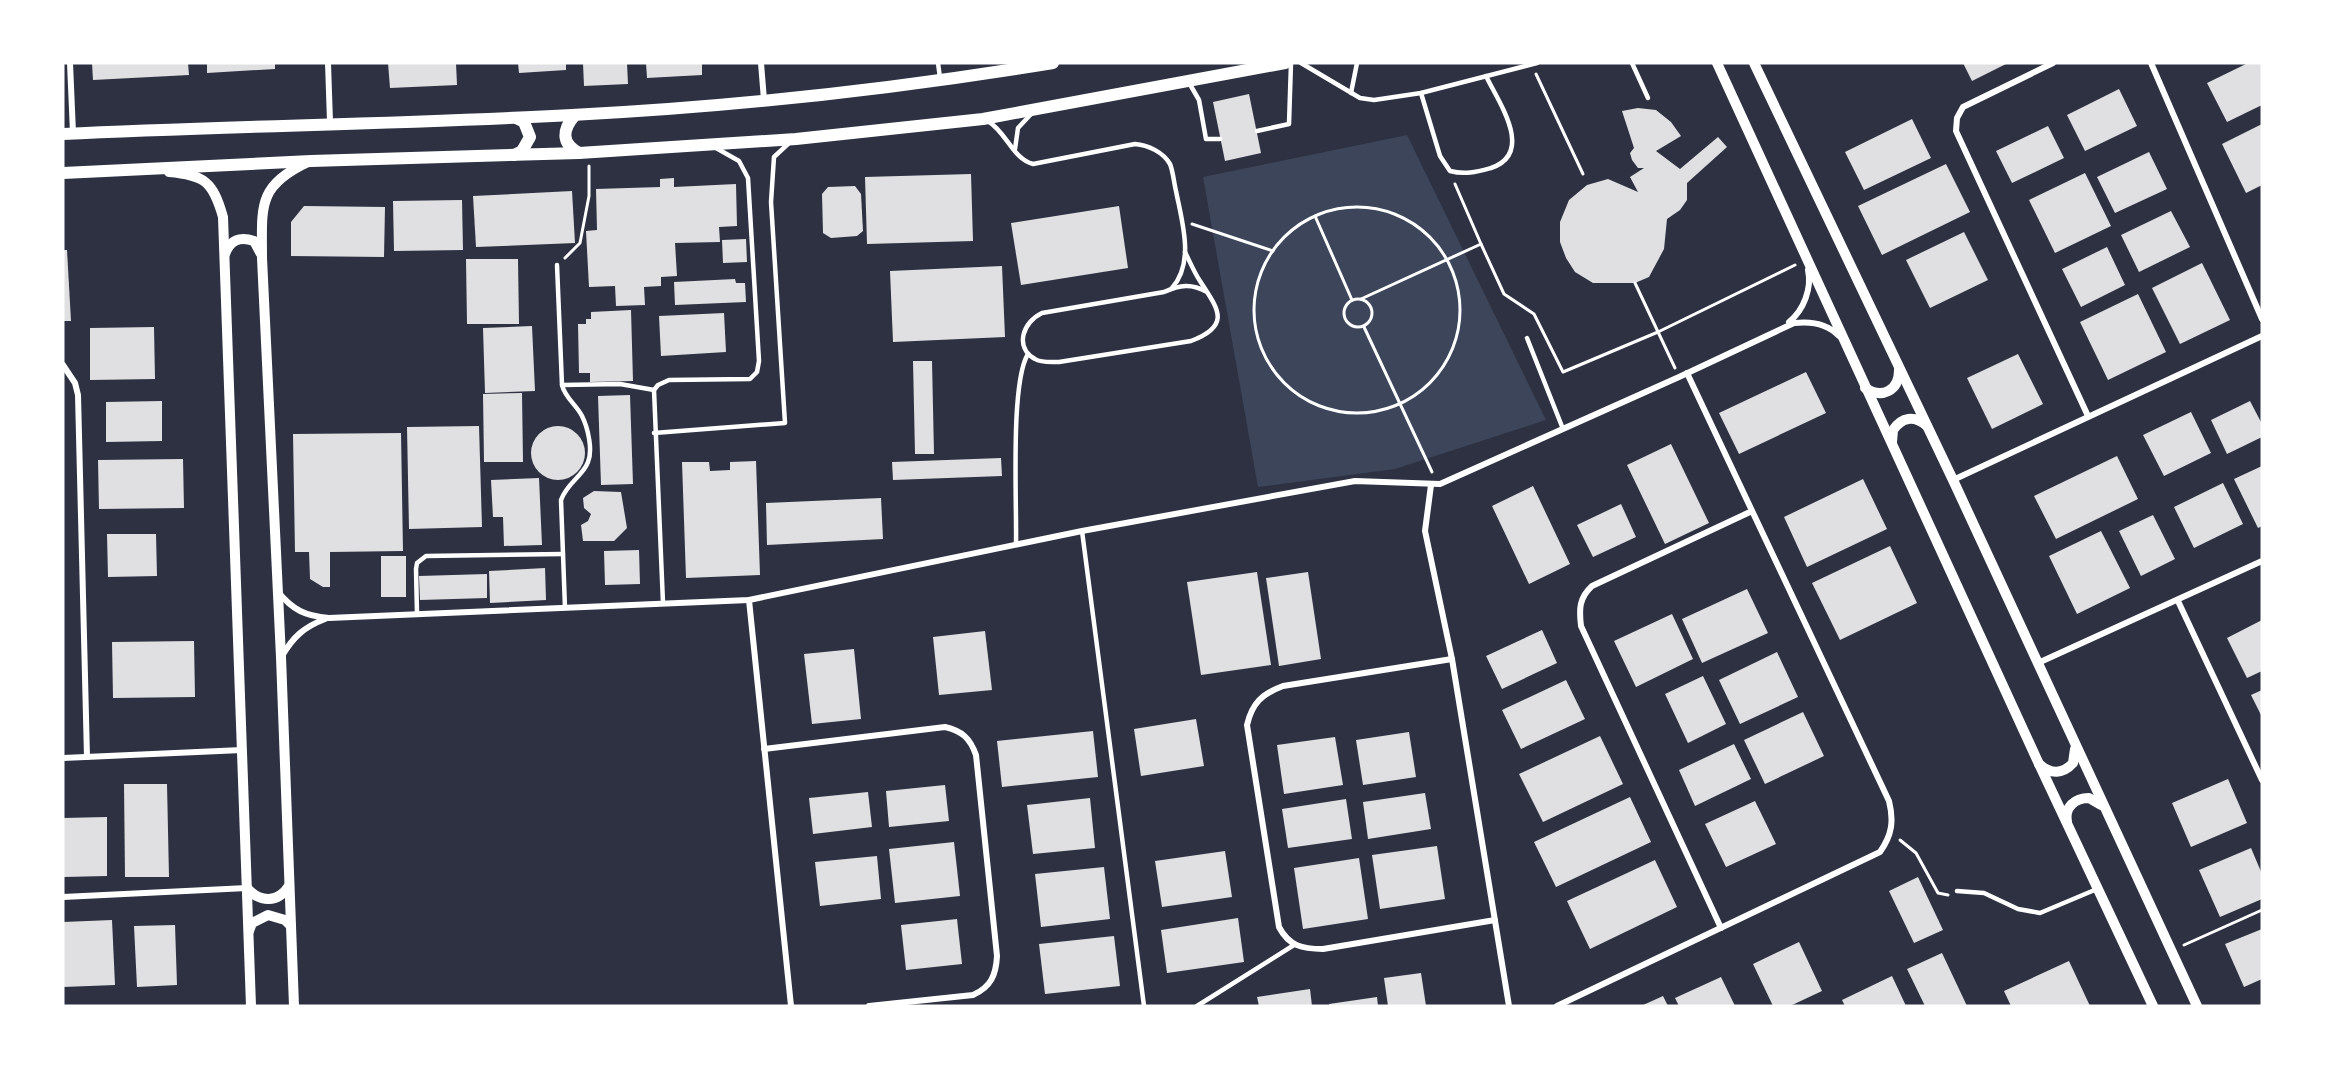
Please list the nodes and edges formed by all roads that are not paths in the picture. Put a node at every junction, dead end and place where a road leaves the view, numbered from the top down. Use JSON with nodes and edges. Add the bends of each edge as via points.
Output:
{"nodes":[{"id":1,"x":70,"y":63,"type":"edge"},
{"id":2,"x":328,"y":63,"type":"edge"},
{"id":3,"x":761,"y":63,"type":"edge"},
{"id":4,"x":938,"y":63,"type":"edge"},
{"id":5,"x":1053,"y":63,"type":"edge"},
{"id":6,"x":1285,"y":63,"type":"edge"},
{"id":7,"x":1292,"y":63,"type":"edge"},
{"id":8,"x":1301,"y":63,"type":"edge"},
{"id":9,"x":1357,"y":63,"type":"edge"},
{"id":10,"x":1632,"y":63,"type":"edge"},
{"id":11,"x":1717,"y":63,"type":"edge"},
{"id":12,"x":1754,"y":63,"type":"edge"},
{"id":13,"x":2053,"y":63,"type":"edge"},
{"id":14,"x":2151,"y":63,"type":"edge"},
{"id":15,"x":1534,"y":64,"type":"edge"},
{"id":16,"x":1486,"y":76,"type":"junction"},
{"id":17,"x":940,"y":81,"type":"junction"},
{"id":18,"x":1188,"y":81,"type":"junction"},
{"id":19,"x":1351,"y":93,"type":"junction"},
{"id":20,"x":1420,"y":93,"type":"junction"},
{"id":21,"x":1648,"y":98,"type":"dead end"},
{"id":22,"x":764,"y":101,"type":"junction"},
{"id":23,"x":1036,"y":110,"type":"junction"},
{"id":24,"x":575,"y":115,"type":"junction"},
{"id":25,"x":516,"y":118,"type":"junction"},
{"id":26,"x":983,"y":119,"type":"junction"},
{"id":27,"x":330,"y":123,"type":"junction"},
{"id":28,"x":1257,"y":131,"type":"dead end"},
{"id":29,"x":68,"y":134,"type":"edge"},
{"id":30,"x":796,"y":139,"type":"junction"},
{"id":31,"x":1220,"y":139,"type":"dead end"},
{"id":32,"x":712,"y":146,"type":"junction"},
{"id":33,"x":1015,"y":149,"type":"junction"},
{"id":34,"x":584,"y":153,"type":"junction"},
{"id":35,"x":514,"y":155,"type":"junction"},
{"id":36,"x":311,"y":161,"type":"junction"},
{"id":37,"x":145,"y":170,"type":"junction"},
{"id":38,"x":63,"y":173,"type":"edge"},
{"id":39,"x":1185,"y":252,"type":"junction"},
{"id":40,"x":225,"y":254,"type":"junction"},
{"id":41,"x":262,"y":258,"type":"junction"},
{"id":42,"x":1806,"y":260,"type":"junction"},
{"id":43,"x":557,"y":265,"type":"road end"},
{"id":44,"x":1172,"y":288,"type":"junction"},
{"id":45,"x":1207,"y":292,"type":"junction"},
{"id":46,"x":2262,"y":319,"type":"edge"},
{"id":47,"x":1781,"y":328,"type":"junction"},
{"id":48,"x":2262,"y":336,"type":"edge"},
{"id":49,"x":1527,"y":338,"type":"dead end"},
{"id":50,"x":1844,"y":342,"type":"junction"},
{"id":51,"x":1028,"y":354,"type":"junction"},
{"id":52,"x":63,"y":365,"type":"edge"},
{"id":53,"x":1899,"y":369,"type":"junction"},
{"id":54,"x":1687,"y":374,"type":"junction"},
{"id":55,"x":562,"y":384,"type":"junction"},
{"id":56,"x":1865,"y":387,"type":"junction"},
{"id":57,"x":654,"y":390,"type":"junction"},
{"id":58,"x":2088,"y":416,"type":"junction"},
{"id":59,"x":1927,"y":426,"type":"junction"},
{"id":60,"x":1563,"y":429,"type":"junction"},
{"id":61,"x":654,"y":433,"type":"junction"},
{"id":62,"x":1893,"y":446,"type":"junction"},
{"id":63,"x":1953,"y":480,"type":"junction"},
{"id":64,"x":1431,"y":485,"type":"junction"},
{"id":65,"x":1750,"y":512,"type":"junction"},
{"id":66,"x":1082,"y":531,"type":"junction"},
{"id":67,"x":1016,"y":545,"type":"junction"},
{"id":68,"x":563,"y":554,"type":"junction"},
{"id":69,"x":2262,"y":561,"type":"edge"},
{"id":70,"x":278,"y":591,"type":"junction"},
{"id":71,"x":749,"y":600,"type":"junction"},
{"id":72,"x":2178,"y":601,"type":"junction"},
{"id":73,"x":663,"y":603,"type":"junction"},
{"id":74,"x":565,"y":608,"type":"junction"},
{"id":75,"x":417,"y":614,"type":"junction"},
{"id":76,"x":328,"y":618,"type":"junction"},
{"id":77,"x":281,"y":657,"type":"junction"},
{"id":78,"x":1452,"y":659,"type":"junction"},
{"id":79,"x":2038,"y":663,"type":"junction"},
{"id":80,"x":2075,"y":747,"type":"junction"},
{"id":81,"x":764,"y":749,"type":"junction"},
{"id":82,"x":243,"y":750,"type":"junction"},
{"id":83,"x":87,"y":757,"type":"junction"},
{"id":84,"x":63,"y":758,"type":"edge"},
{"id":85,"x":2039,"y":764,"type":"junction"},
{"id":86,"x":2262,"y":780,"type":"edge"},
{"id":87,"x":2103,"y":807,"type":"junction"},
{"id":88,"x":2067,"y":825,"type":"junction"},
{"id":89,"x":289,"y":886,"type":"junction"},
{"id":90,"x":247,"y":888,"type":"junction"},
{"id":91,"x":2097,"y":889,"type":"junction"},
{"id":92,"x":1957,"y":891,"type":"road end"},
{"id":93,"x":63,"y":897,"type":"edge"},
{"id":94,"x":1495,"y":920,"type":"junction"},
{"id":95,"x":291,"y":926,"type":"junction"},
{"id":96,"x":1721,"y":928,"type":"junction"},
{"id":97,"x":249,"y":931,"type":"junction"},
{"id":98,"x":1294,"y":945,"type":"junction"},
{"id":99,"x":251,"y":1006,"type":"edge"},
{"id":100,"x":294,"y":1006,"type":"edge"},
{"id":101,"x":791,"y":1006,"type":"edge"},
{"id":102,"x":869,"y":1006,"type":"edge"},
{"id":103,"x":1144,"y":1006,"type":"edge"},
{"id":104,"x":1197,"y":1006,"type":"edge"},
{"id":105,"x":1509,"y":1006,"type":"edge"},
{"id":106,"x":1557,"y":1006,"type":"edge"},
{"id":107,"x":2153,"y":1006,"type":"edge"},
{"id":108,"x":2197,"y":1006,"type":"edge"}],
"edges":[{"from":1,"to":29,"type":"street"},
{"from":2,"to":27,"type":"street"},
{"from":3,"to":22,"type":"street"},
{"from":4,"to":17,"type":"lane"},
{"from":5,"to":17,"type":"main road"},
{"from":6,"to":18,"type":"main road"},
{"from":7,"to":28,"type":"lane","via":[[1289,124]]},
{"from":8,"to":19,"type":"lane"},
{"from":9,"to":19,"type":"lane"},
{"from":10,"to":21,"type":"lane"},
{"from":11,"to":42,"type":"street"},
{"from":12,"to":53,"type":"street"},
{"from":13,"to":58,"type":"street","via":[[1962,107],[1956,130]]},
{"from":14,"to":46,"type":"street"},
{"from":15,"to":16,"type":"lane"},
{"from":16,"to":20,"type":"lane"},
{"from":16,"to":20,"type":"lane","via":[[1512,135],[1510,155],[1482,171],[1463,175],[1450,171],[1440,156]]},
{"from":17,"to":22,"type":"main road"},
{"from":18,"to":23,"type":"main road"},
{"from":18,"to":31,"type":"lane","via":[[1198,100],[1206,139]]},
{"from":19,"to":20,"type":"lane","via":[[1374,100]]},
{"from":22,"to":24,"type":"main road"},
{"from":23,"to":26,"type":"main road"},
{"from":23,"to":33,"type":"lane","via":[[1018,128]]},
{"from":24,"to":25,"type":"main road"},
{"from":24,"to":34,"type":"main road","via":[[568,123],[566,144]]},
{"from":25,"to":27,"type":"main road"},
{"from":25,"to":35,"type":"main road","via":[[524,122],[530,137],[522,151]]},
{"from":26,"to":30,"type":"main road"},
{"from":26,"to":33,"type":"lane"},
{"from":27,"to":29,"type":"main road"},
{"from":30,"to":32,"type":"main road"},
{"from":30,"to":61,"type":"lane","via":[[774,157],[771,171],[785,423]]},
{"from":32,"to":34,"type":"main road"},
{"from":32,"to":57,"type":"lane","via":[[739,160],[748,178],[757,372],[750,379],[669,380]]},
{"from":33,"to":39,"type":"lane","via":[[1017,157],[1033,164],[1144,145],[1157,151],[1170,164]]},
{"from":34,"to":35,"type":"main road"},
{"from":35,"to":36,"type":"main road"},
{"from":36,"to":37,"type":"main road"},
{"from":36,"to":41,"type":"street","via":[[276,180],[268,193],[262,218]]},
{"from":37,"to":38,"type":"main road"},
{"from":37,"to":40,"type":"street","via":[[193,174],[206,181],[217,195],[223,217]]},
{"from":39,"to":44,"type":"lane","via":[[1182,274]]},
{"from":39,"to":45,"type":"lane"},
{"from":40,"to":41,"type":"street","via":[[228,246],[245,238],[260,248]]},
{"from":40,"to":82,"type":"street"},
{"from":41,"to":70,"type":"street"},
{"from":42,"to":47,"type":"street","via":[[1808,291],[1798,312]]},
{"from":42,"to":50,"type":"street"},
{"from":43,"to":55,"type":"lane"},
{"from":44,"to":45,"type":"lane","via":[[1190,285]]},
{"from":44,"to":51,"type":"lane","via":[[1036,315],[1026,325],[1024,344]]},
{"from":45,"to":51,"type":"lane","via":[[1218,309],[1217,319],[1205,336],[1191,341],[1059,363],[1037,361]]},
{"from":47,"to":50,"type":"street","via":[[1808,321],[1834,332]]},
{"from":47,"to":54,"type":"street"},
{"from":48,"to":58,"type":"street"},
{"from":49,"to":60,"type":"lane"},
{"from":50,"to":56,"type":"street"},
{"from":51,"to":67,"type":"lane","via":[[1022,364],[1018,394]]},
{"from":52,"to":83,"type":"street","via":[[78,395]]},
{"from":53,"to":56,"type":"street","via":[[1899,378],[1889,391],[1881,394]]},
{"from":53,"to":59,"type":"street"},
{"from":54,"to":60,"type":"street"},
{"from":54,"to":65,"type":"street"},
{"from":55,"to":57,"type":"lane","via":[[620,384]]},
{"from":55,"to":68,"type":"lane","via":[[564,393],[582,416],[590,453],[588,465],[565,488],[561,500]]},
{"from":56,"to":62,"type":"street"},
{"from":57,"to":61,"type":"lane"},
{"from":58,"to":63,"type":"street"},
{"from":59,"to":62,"type":"street","via":[[1913,418],[1898,423],[1891,438]]},
{"from":59,"to":63,"type":"street"},
{"from":60,"to":64,"type":"street"},
{"from":61,"to":73,"type":"lane"},
{"from":62,"to":85,"type":"street"},
{"from":63,"to":79,"type":"street"},
{"from":64,"to":66,"type":"street","via":[[1355,481]]},
{"from":64,"to":78,"type":"street","via":[[1425,531]]},
{"from":65,"to":96,"type":"street","via":[[1888,801],[1891,834],[1880,852]]},
{"from":65,"to":96,"type":"street","via":[[1592,586],[1580,601],[1579,613],[1581,626]]},
{"from":66,"to":67,"type":"street"},
{"from":66,"to":103,"type":"lane"},
{"from":67,"to":71,"type":"street"},
{"from":68,"to":74,"type":"lane"},
{"from":68,"to":75,"type":"lane","via":[[426,556],[416,569]]},
{"from":69,"to":72,"type":"street"},
{"from":70,"to":76,"type":"street","via":[[291,607],[309,616]]},
{"from":70,"to":77,"type":"street"},
{"from":71,"to":73,"type":"street"},
{"from":71,"to":81,"type":"street"},
{"from":72,"to":79,"type":"street"},
{"from":72,"to":86,"type":"street"},
{"from":73,"to":74,"type":"street"},
{"from":74,"to":75,"type":"street"},
{"from":75,"to":76,"type":"street"},
{"from":76,"to":77,"type":"street","via":[[309,625],[292,639]]},
{"from":77,"to":89,"type":"street"},
{"from":78,"to":94,"type":"street"},
{"from":78,"to":98,"type":"street","via":[[1283,686],[1268,692],[1250,711],[1247,725],[1279,927]]},
{"from":79,"to":80,"type":"street"},
{"from":80,"to":85,"type":"street","via":[[2073,762],[2061,772],[2052,772]]},
{"from":80,"to":87,"type":"street"},
{"from":81,"to":101,"type":"street"},
{"from":81,"to":102,"type":"street","via":[[945,727],[956,730],[972,745],[996,972],[983,991],[973,995]]},
{"from":82,"to":83,"type":"street"},
{"from":82,"to":90,"type":"street"},
{"from":83,"to":84,"type":"street"},
{"from":85,"to":88,"type":"street"},
{"from":87,"to":88,"type":"street","via":[[2089,798],[2073,802]]},
{"from":87,"to":108,"type":"street"},
{"from":88,"to":91,"type":"street"},
{"from":89,"to":90,"type":"street","via":[[269,900],[260,899]]},
{"from":89,"to":95,"type":"street"},
{"from":90,"to":93,"type":"street"},
{"from":90,"to":97,"type":"street"},
{"from":91,"to":92,"type":"lane","via":[[2040,913],[2018,909],[1984,893]]},
{"from":91,"to":107,"type":"street"},
{"from":94,"to":98,"type":"street","via":[[1323,949]]},
{"from":94,"to":105,"type":"street"},
{"from":95,"to":97,"type":"street","via":[[268,915],[252,923]]},
{"from":95,"to":100,"type":"street"},
{"from":96,"to":106,"type":"street"},
{"from":97,"to":99,"type":"street"},
{"from":98,"to":104,"type":"lane"}]}
